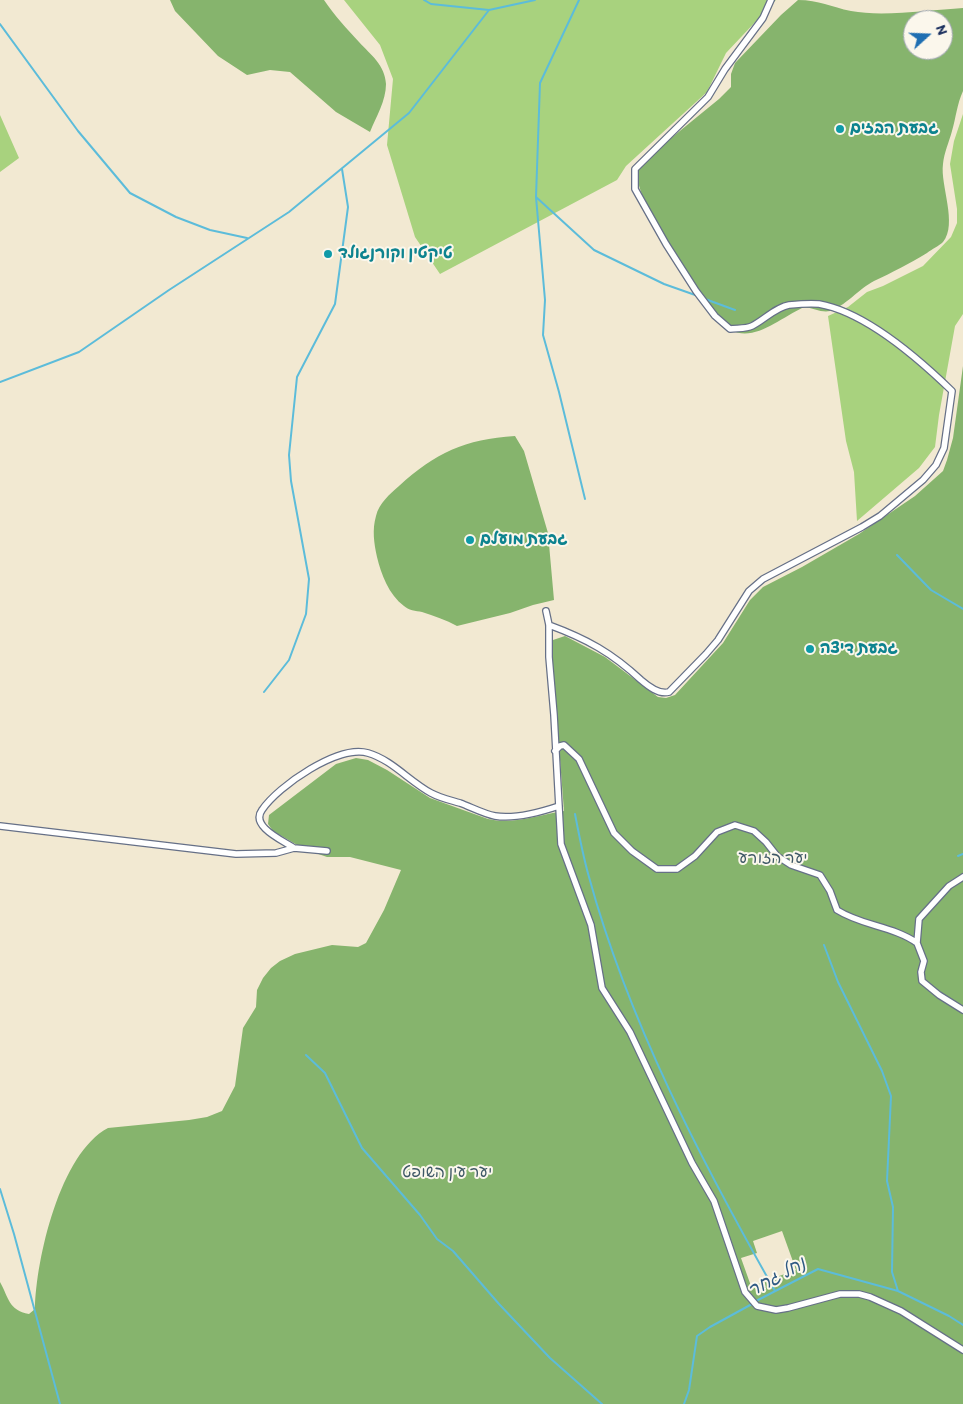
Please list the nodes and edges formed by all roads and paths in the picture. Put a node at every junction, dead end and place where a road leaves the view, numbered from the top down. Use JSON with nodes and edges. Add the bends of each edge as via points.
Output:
{"nodes":[{"id":1,"x":771,"y":0,"type":"edge"},
{"id":2,"x":546,"y":612,"type":"dead end"},
{"id":3,"x":549,"y":625,"type":"junction"},
{"id":4,"x":555,"y":751,"type":"junction"},
{"id":5,"x":559,"y":806,"type":"junction"},
{"id":6,"x":0,"y":826,"type":"edge"},
{"id":7,"x":294,"y":848,"type":"junction"},
{"id":8,"x":327,"y":851,"type":"dead end"},
{"id":9,"x":963,"y":878,"type":"edge"},
{"id":10,"x":918,"y":943,"type":"junction"},
{"id":11,"x":963,"y":1010,"type":"edge"},
{"id":12,"x":963,"y":1350,"type":"edge"}],
"edges":[{"from":1,"to":3,"type":"street","via":[[763,18],[708,98],[635,169],[635,189],[696,291],[715,316],[730,329],[750,327],[786,306],[819,304],[840,310],[867,324],[915,358],[952,392],[944,448],[936,465],[923,480],[880,516],[763,579],[749,591],[718,640],[669,692],[659,692],[646,684],[618,659],[594,644]]},
{"from":2,"to":3,"type":"street"},
{"from":3,"to":4,"type":"street"},
{"from":4,"to":5,"type":"street"},
{"from":4,"to":10,"type":"street","via":[[564,746],[579,759],[614,833],[632,851],[658,868],[677,869],[695,856],[717,832],[734,825],[754,831],[791,865],[820,875],[836,910],[898,932]]},
{"from":5,"to":7,"type":"street","via":[[520,815],[496,816],[432,793],[380,757],[354,751],[310,769],[278,793],[260,812],[259,819],[264,828]]},
{"from":5,"to":12,"type":"street","via":[[561,844],[591,924],[602,988],[630,1032],[692,1163],[714,1200],[743,1285],[751,1299],[757,1306],[776,1310],[840,1294],[859,1294],[901,1311]]},
{"from":6,"to":7,"type":"street","via":[[236,854],[276,853]]},
{"from":7,"to":8,"type":"street"},
{"from":9,"to":10,"type":"street","via":[[949,886],[919,919]]},
{"from":10,"to":11,"type":"street","via":[[924,961],[922,981]]}]}
